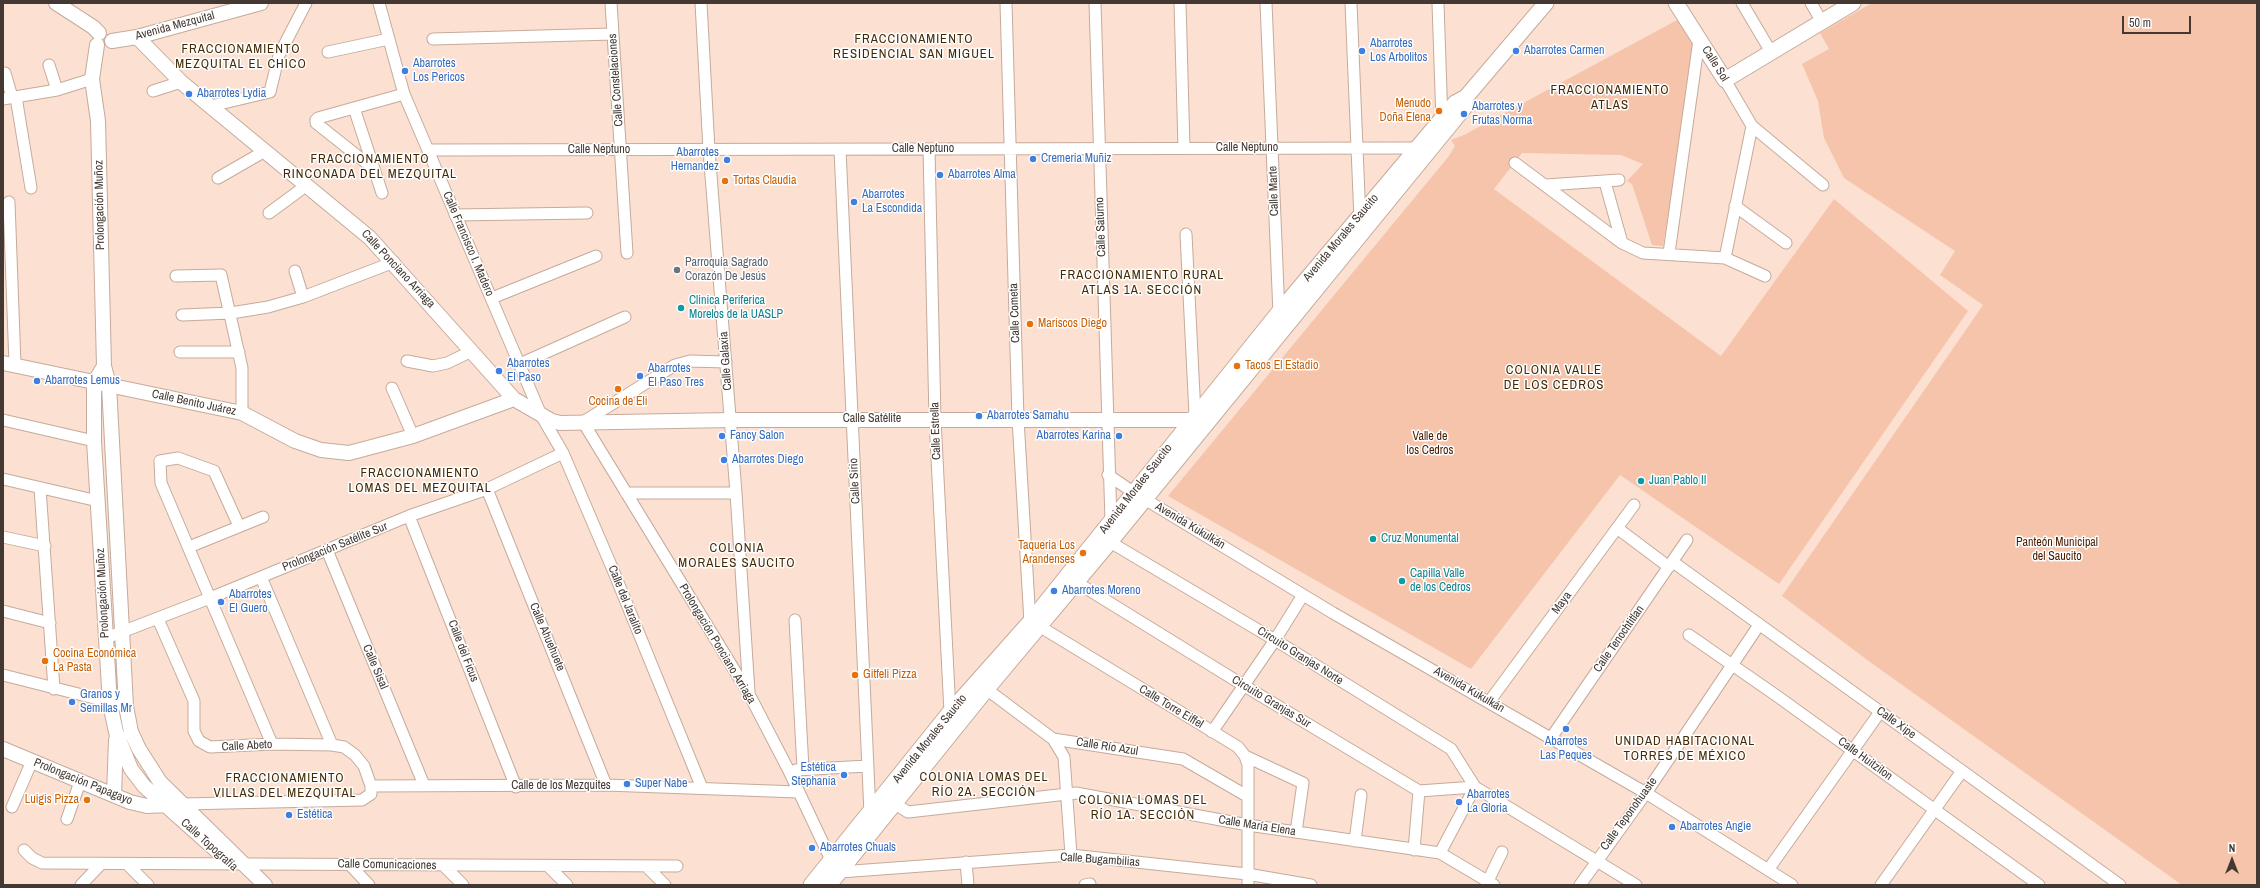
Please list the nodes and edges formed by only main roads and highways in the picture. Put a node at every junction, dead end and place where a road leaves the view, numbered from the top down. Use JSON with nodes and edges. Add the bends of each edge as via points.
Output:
{"nodes":[{"id":1,"x":1546,"y":3,"type":"edge"},
{"id":2,"x":1676,"y":3,"type":"edge"},
{"id":3,"x":1853,"y":3,"type":"edge"},
{"id":4,"x":1466,"y":97,"type":"junction"},
{"id":5,"x":1328,"y":265,"type":"junction"},
{"id":6,"x":1196,"y":421,"type":"junction"},
{"id":7,"x":1139,"y":496,"type":"junction"},
{"id":8,"x":1035,"y":624,"type":"junction"},
{"id":9,"x":982,"y":686,"type":"junction"},
{"id":10,"x":810,"y":885,"type":"edge"},
{"id":11,"x":829,"y":885,"type":"edge"}],
"edges":[{"from":1,"to":4,"type":"main road","name":"Avenida Morales Saucito"},
{"from":2,"to":3,"type":"main road","name":"Calle Sol","via":[[1725,80]]},
{"from":4,"to":5,"type":"main road","name":"Avenida Morales Saucito","via":[[1455,103],[1360,217]]},
{"from":4,"to":5,"type":"main road","name":"Avenida Morales Saucito","via":[[1464,108],[1360,235]]},
{"from":5,"to":6,"type":"main road","name":"Avenida Morales Saucito","via":[[1279,312]]},
{"from":5,"to":6,"type":"main road","name":"Avenida Morales Saucito","via":[[1281,332]]},
{"from":6,"to":7,"type":"main road","name":"Avenida Morales Saucito"},
{"from":7,"to":8,"type":"main road","name":"Avenida Morales Saucito","via":[[1111,521]]},
{"from":7,"to":8,"type":"main road","name":"Avenida Morales Saucito","via":[[1110,542]]},
{"from":8,"to":9,"type":"main road","name":"Avenida Morales Saucito"},
{"from":9,"to":10,"type":"main road","name":"Avenida Morales Saucito","via":[[950,712]]},
{"from":9,"to":11,"type":"main road","name":"Avenida Morales Saucito","via":[[895,804]]}]}
